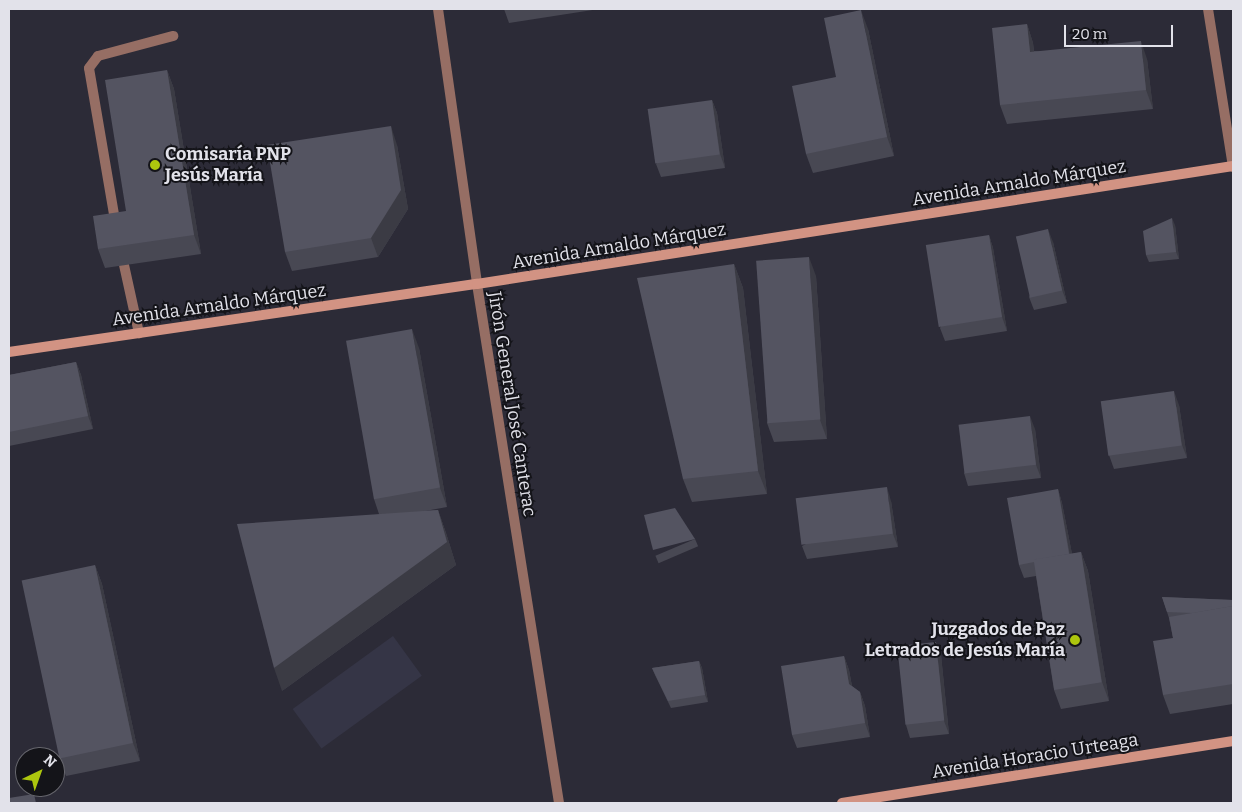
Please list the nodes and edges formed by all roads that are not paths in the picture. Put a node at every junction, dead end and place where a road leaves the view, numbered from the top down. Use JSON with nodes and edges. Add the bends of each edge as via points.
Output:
{"nodes":[{"id":1,"x":438,"y":9,"type":"edge"},
{"id":2,"x":1208,"y":9,"type":"edge"},
{"id":3,"x":173,"y":36,"type":"dead end"},
{"id":4,"x":1233,"y":166,"type":"edge"},
{"id":5,"x":117,"y":232,"type":"edge"},
{"id":6,"x":124,"y":266,"type":"edge"},
{"id":7,"x":477,"y":284,"type":"junction"},
{"id":8,"x":139,"y":333,"type":"junction"},
{"id":9,"x":9,"y":352,"type":"edge"},
{"id":10,"x":1233,"y":741,"type":"edge"},
{"id":11,"x":559,"y":803,"type":"edge"},
{"id":12,"x":842,"y":803,"type":"edge"}],
"edges":[{"from":1,"to":7,"type":"street","name":"Jirón General José Canterac"},
{"from":2,"to":4,"type":"street"},
{"from":3,"to":5,"type":"street","via":[[98,56],[89,68]]},
{"from":4,"to":7,"type":"street","name":"Avenida Arnaldo Márquez"},
{"from":6,"to":8,"type":"street"},
{"from":7,"to":8,"type":"street","name":"Avenida Arnaldo Márquez"},
{"from":7,"to":11,"type":"street","name":"Jirón General José Canterac"},
{"from":8,"to":9,"type":"street","name":"Avenida Arnaldo Márquez"},
{"from":10,"to":12,"type":"street","name":"Avenida Horacio Urteaga"}]}
